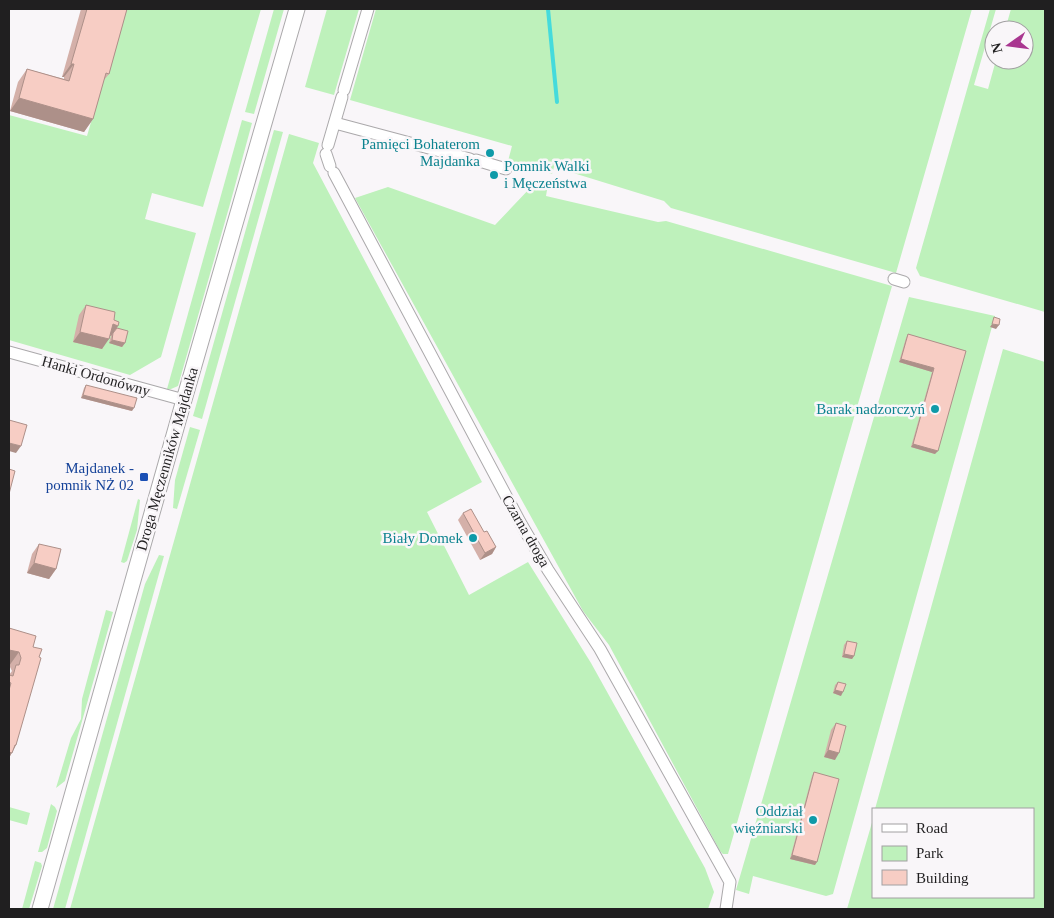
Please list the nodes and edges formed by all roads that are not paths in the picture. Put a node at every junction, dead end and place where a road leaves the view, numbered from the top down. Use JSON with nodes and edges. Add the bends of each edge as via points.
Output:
{"nodes":[{"id":1,"x":297,"y":9,"type":"edge"},
{"id":2,"x":368,"y":9,"type":"edge"},
{"id":3,"x":335,"y":123,"type":"junction"},
{"id":4,"x":506,"y":169,"type":"dead end"},
{"id":5,"x":9,"y":352,"type":"edge"},
{"id":6,"x":184,"y":400,"type":"junction"},
{"id":7,"x":40,"y":909,"type":"edge"},
{"id":8,"x":726,"y":909,"type":"edge"}],
"edges":[{"from":1,"to":6,"type":"street","name":"Droga Męczenników Majdanka"},
{"from":2,"to":3,"type":"street"},
{"from":3,"to":4,"type":"street"},
{"from":3,"to":8,"type":"street","name":"Czarna droga","via":[[327,149],[332,170],[520,522],[600,649],[730,882]]},
{"from":5,"to":6,"type":"street","name":"Hanki Ordonówny"},
{"from":6,"to":7,"type":"street","name":"Droga Męczenników Majdanka"}]}
